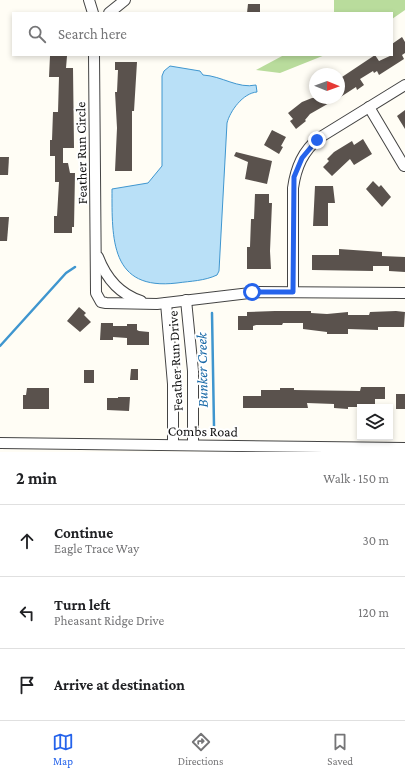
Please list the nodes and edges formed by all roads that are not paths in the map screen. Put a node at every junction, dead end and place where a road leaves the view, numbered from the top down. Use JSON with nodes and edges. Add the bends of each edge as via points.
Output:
{"nodes":[{"id":1,"x":89,"y":0,"type":"edge"},
{"id":2,"x":125,"y":0,"type":"edge"},
{"id":3,"x":93,"y":12,"type":"edge"},
{"id":4,"x":110,"y":12,"type":"edge"},
{"id":5,"x":94,"y":56,"type":"edge"},
{"id":6,"x":405,"y":85,"type":"edge"},
{"id":7,"x":369,"y":107,"type":"junction"},
{"id":8,"x":404,"y":166,"type":"edge"},
{"id":9,"x":96,"y":252,"type":"junction"},
{"id":10,"x":293,"y":292,"type":"junction"},
{"id":11,"x":405,"y":293,"type":"edge"},
{"id":12,"x":186,"y":300,"type":"junction"},
{"id":13,"x":166,"y":303,"type":"junction"},
{"id":14,"x":148,"y":304,"type":"junction"},
{"id":15,"x":0,"y":443,"type":"edge"},
{"id":16,"x":173,"y":444,"type":"junction"},
{"id":17,"x":193,"y":444,"type":"junction"},
{"id":18,"x":405,"y":448,"type":"edge"}],
"edges":[{"from":1,"to":3,"type":"street"},
{"from":2,"to":4,"type":"street"},
{"from":5,"to":9,"type":"street","name":"Feather Run Circle"},
{"from":6,"to":7,"type":"street"},
{"from":7,"to":8,"type":"street"},
{"from":7,"to":10,"type":"street","via":[[319,138],[308,148],[298,165],[293,188]]},
{"from":9,"to":14,"type":"street","name":"Feather Run Drive","via":[[103,270],[114,285],[128,296]]},
{"from":9,"to":14,"type":"street","name":"Feather Run Drive","via":[[96,293],[101,302]]},
{"from":10,"to":11,"type":"street"},
{"from":10,"to":12,"type":"street","via":[[252,292]]},
{"from":12,"to":13,"type":"street"},
{"from":12,"to":17,"type":"street","name":"Feather Run Drive","via":[[193,371]]},
{"from":13,"to":14,"type":"street","name":"Feather Run Drive"},
{"from":13,"to":16,"type":"street","name":"Feather Run Drive","via":[[173,384]]},
{"from":15,"to":16,"type":"street","name":"Combs Road"},
{"from":16,"to":17,"type":"street","name":"Combs Road"},
{"from":17,"to":18,"type":"street","name":"Combs Road"}]}
